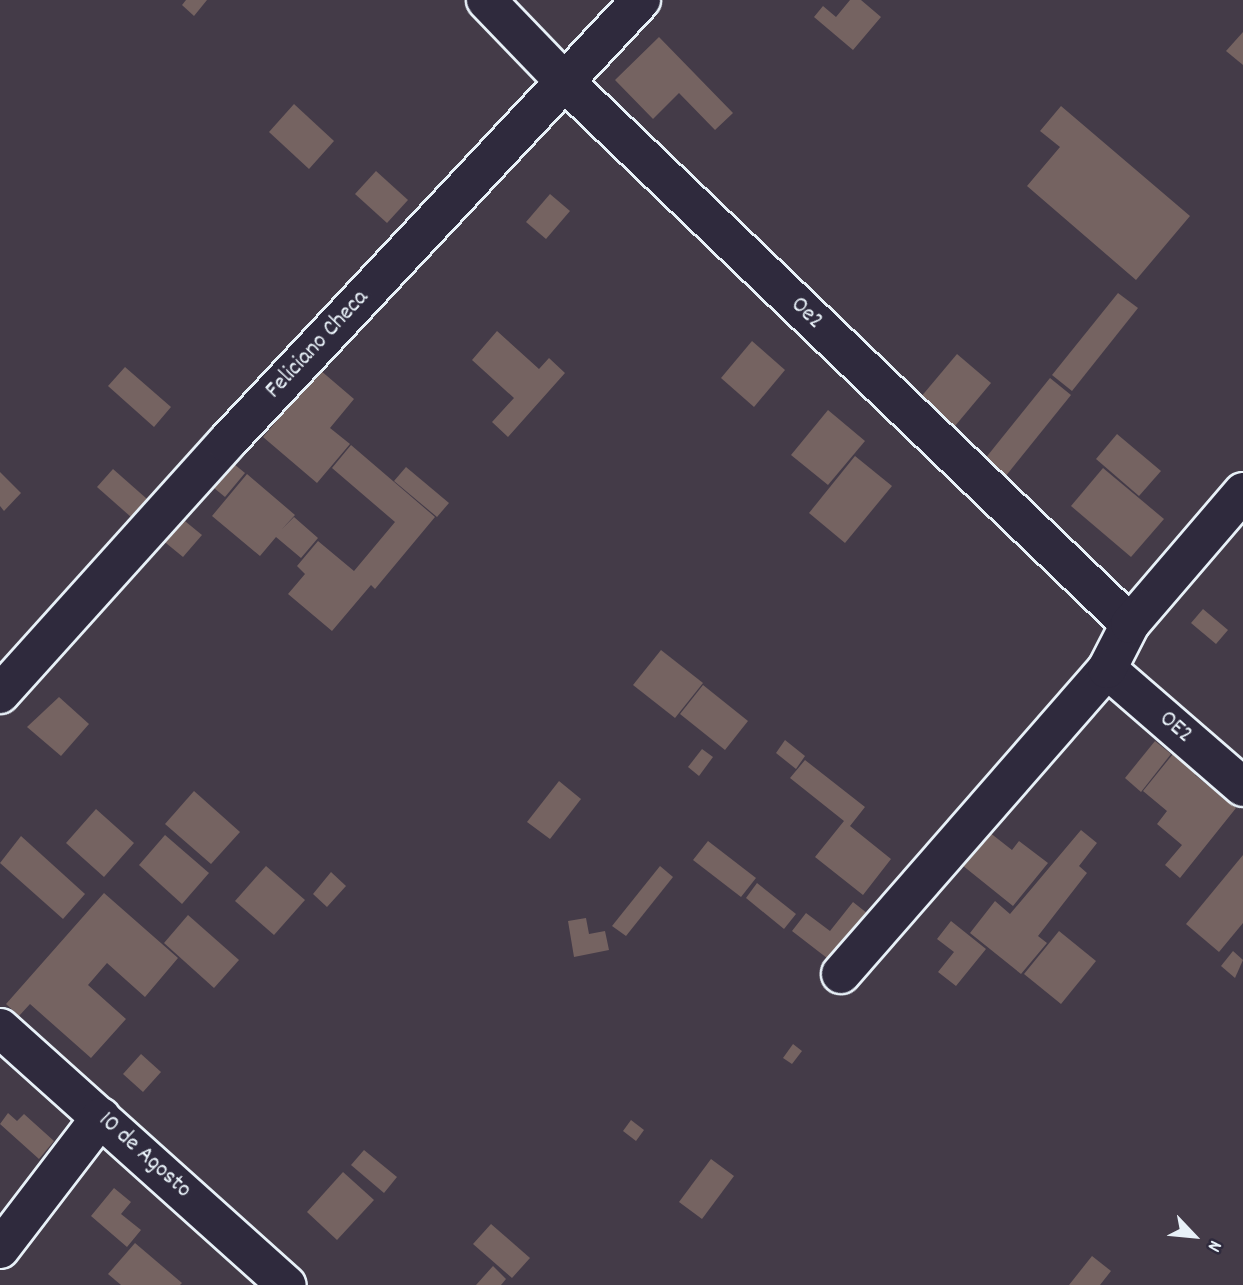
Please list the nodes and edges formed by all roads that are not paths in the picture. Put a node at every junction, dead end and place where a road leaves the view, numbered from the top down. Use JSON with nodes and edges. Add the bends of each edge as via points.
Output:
{"nodes":[{"id":1,"x":486,"y":0,"type":"edge"},
{"id":2,"x":641,"y":0,"type":"edge"},
{"id":3,"x":565,"y":82,"type":"junction"},
{"id":4,"x":1243,"y":492,"type":"edge"},
{"id":5,"x":1130,"y":624,"type":"junction"},
{"id":6,"x":1107,"y":668,"type":"junction"},
{"id":7,"x":0,"y":694,"type":"edge"},
{"id":8,"x":1243,"y":787,"type":"edge"},
{"id":9,"x":841,"y":974,"type":"dead end"},
{"id":10,"x":0,"y":1028,"type":"edge"},
{"id":11,"x":101,"y":1117,"type":"junction"},
{"id":12,"x":0,"y":1249,"type":"edge"},
{"id":13,"x":286,"y":1285,"type":"edge"}],
"edges":[{"from":1,"to":3,"type":"street","name":"Oe2"},
{"from":2,"to":3,"type":"street","name":"Feliciano Checa"},
{"from":3,"to":5,"type":"street","name":"Oe2"},
{"from":3,"to":7,"type":"street","name":"Feliciano Checa","via":[[226,443]]},
{"from":4,"to":5,"type":"street"},
{"from":5,"to":6,"type":"street"},
{"from":6,"to":8,"type":"street","name":"OE2"},
{"from":6,"to":9,"type":"street"},
{"from":10,"to":11,"type":"street","name":"10 de Agosto"},
{"from":11,"to":12,"type":"street"},
{"from":11,"to":13,"type":"street","name":"10 de Agosto"}]}
